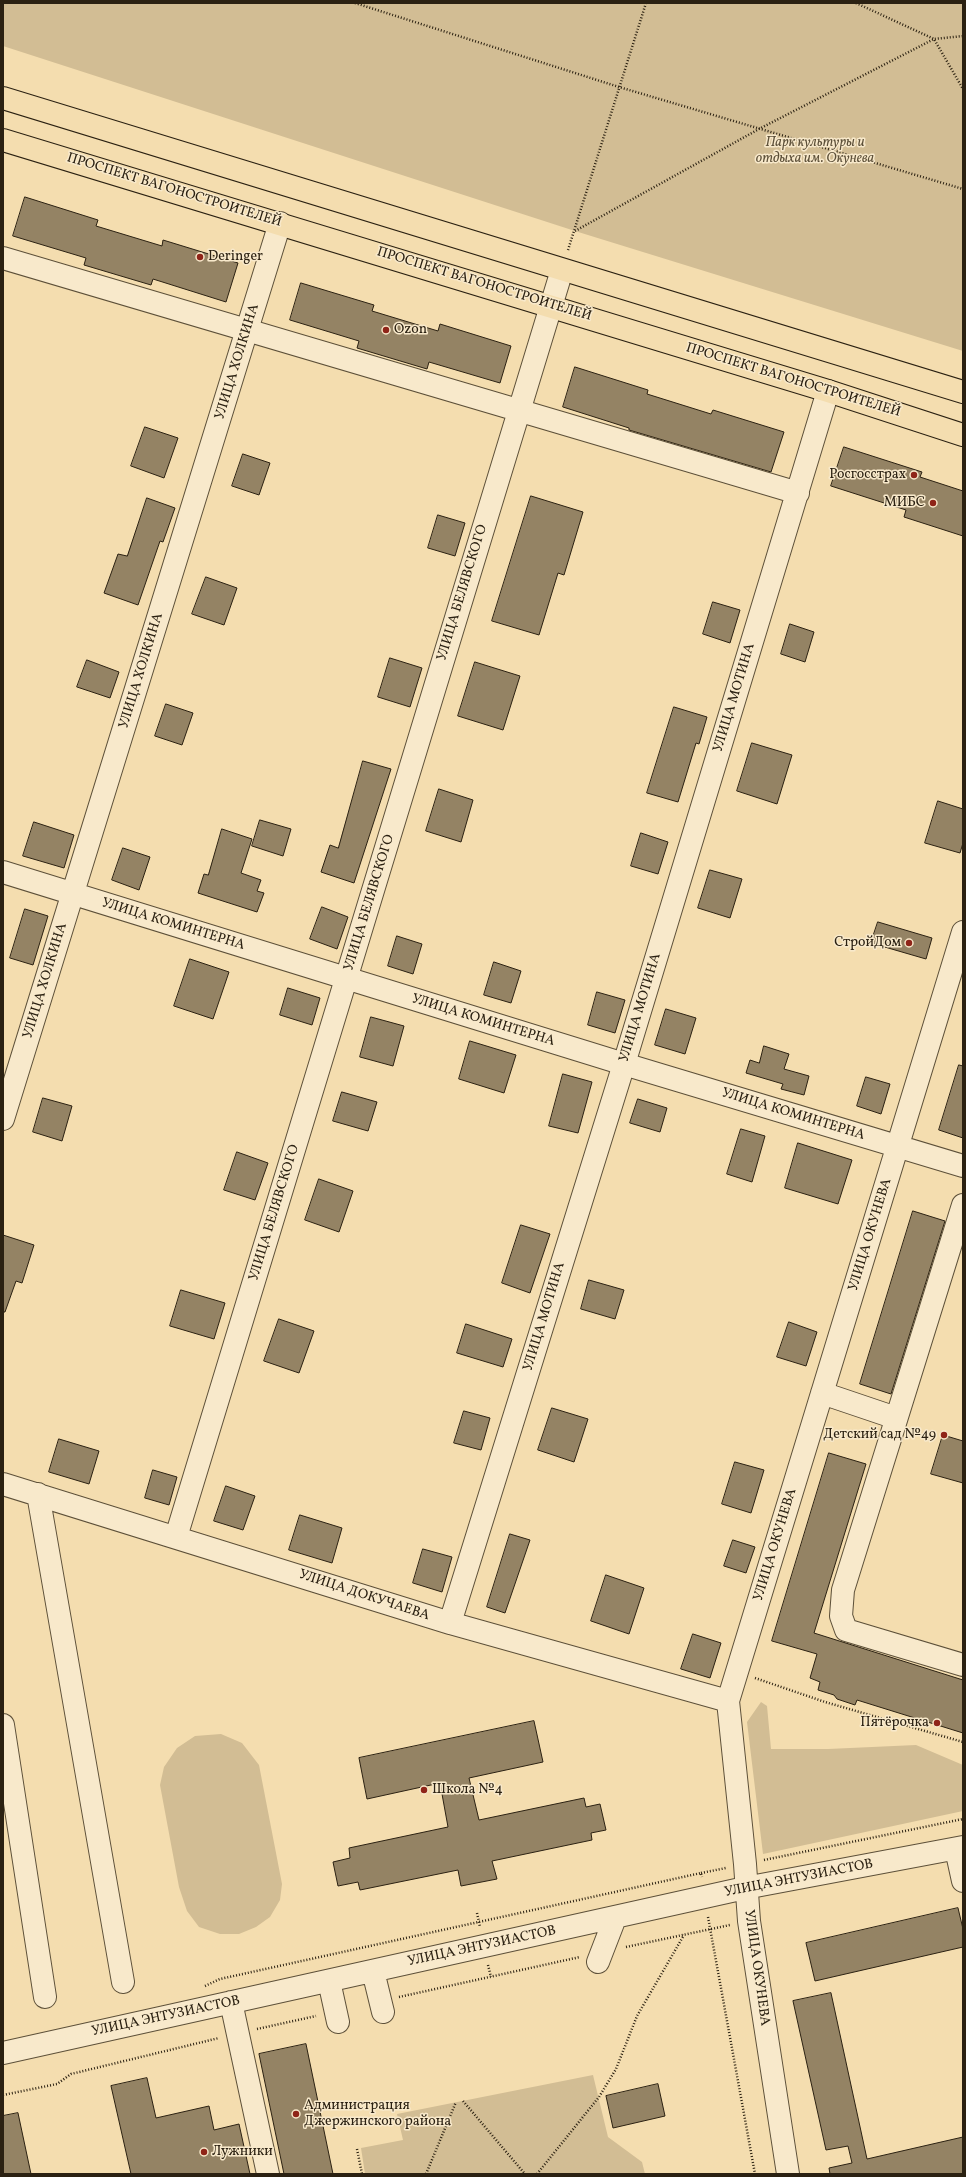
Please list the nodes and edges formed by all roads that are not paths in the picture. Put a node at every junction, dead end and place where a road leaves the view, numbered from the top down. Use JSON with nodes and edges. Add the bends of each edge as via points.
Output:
{"nodes":[{"id":1,"x":3,"y":98,"type":"edge"},
{"id":2,"x":4,"y":144,"type":"edge"},
{"id":3,"x":280,"y":223,"type":"junction"},
{"id":4,"x":3,"y":258,"type":"edge"},
{"id":5,"x":562,"y":270,"type":"junction"},
{"id":6,"x":551,"y":306,"type":"junction"},
{"id":7,"x":247,"y":332,"type":"junction"},
{"id":8,"x":828,"y":391,"type":"junction"},
{"id":9,"x":963,"y":392,"type":"edge"},
{"id":10,"x":519,"y":409,"type":"junction"},
{"id":11,"x":963,"y":435,"type":"edge"},
{"id":12,"x":798,"y":493,"type":"junction"},
{"id":13,"x":3,"y":872,"type":"edge"},
{"id":14,"x":73,"y":894,"type":"junction"},
{"id":15,"x":963,"y":932,"type":"edge"},
{"id":16,"x":959,"y":960,"type":"edge"},
{"id":17,"x":347,"y":978,"type":"junction"},
{"id":18,"x":624,"y":1064,"type":"junction"},
{"id":19,"x":3,"y":1119,"type":"edge"},
{"id":20,"x":899,"y":1146,"type":"junction"},
{"id":21,"x":963,"y":1166,"type":"edge"},
{"id":22,"x":963,"y":1204,"type":"edge"},
{"id":23,"x":822,"y":1393,"type":"junction"},
{"id":24,"x":896,"y":1418,"type":"junction"},
{"id":25,"x":3,"y":1484,"type":"edge"},
{"id":26,"x":38,"y":1494,"type":"junction"},
{"id":27,"x":176,"y":1537,"type":"junction"},
{"id":28,"x":450,"y":1623,"type":"junction"},
{"id":29,"x":963,"y":1665,"type":"edge"},
{"id":30,"x":728,"y":1701,"type":"junction"},
{"id":31,"x":3,"y":1725,"type":"edge"},
{"id":32,"x":960,"y":1848,"type":"edge"},
{"id":33,"x":963,"y":1881,"type":"edge"},
{"id":34,"x":745,"y":1888,"type":"junction"},
{"id":35,"x":615,"y":1918,"type":"junction"},
{"id":36,"x":598,"y":1962,"type":"dead end"},
{"id":37,"x":373,"y":1971,"type":"junction"},
{"id":38,"x":329,"y":1981,"type":"junction"},
{"id":39,"x":123,"y":1982,"type":"dead end"},
{"id":40,"x":44,"y":1997,"type":"dead end"},
{"id":41,"x":230,"y":2002,"type":"junction"},
{"id":42,"x":383,"y":2012,"type":"dead end"},
{"id":43,"x":338,"y":2022,"type":"dead end"},
{"id":44,"x":3,"y":2053,"type":"edge"},
{"id":45,"x":268,"y":2174,"type":"edge"},
{"id":46,"x":788,"y":2174,"type":"edge"}],
"edges":[{"from":1,"to":5,"type":"main road"},
{"from":2,"to":3,"type":"main road","name":"ПРОСПЕКТ ВАГОНОСТРОИТЕЛЕЙ"},
{"from":3,"to":6,"type":"main road","name":"ПРОСПЕКТ ВАГОНОСТРОИТЕЛЕЙ"},
{"from":3,"to":7,"type":"street","name":"УЛИЦА ХОЛКИНА"},
{"from":4,"to":7,"type":"street"},
{"from":5,"to":6,"type":"street","name":"УЛИЦА БЕЛЯВСКОГО"},
{"from":5,"to":9,"type":"main road"},
{"from":6,"to":8,"type":"main road","name":"ПРОСПЕКТ ВАГОНОСТРОИТЕЛЕЙ"},
{"from":6,"to":10,"type":"street","name":"УЛИЦА БЕЛЯВСКОГО"},
{"from":7,"to":10,"type":"street"},
{"from":7,"to":14,"type":"street","name":"УЛИЦА ХОЛКИНА"},
{"from":8,"to":11,"type":"main road","name":"ПРОСПЕКТ ВАГОНОСТРОИТЕЛЕЙ"},
{"from":8,"to":12,"type":"street","name":"УЛИЦА МОТИНА"},
{"from":10,"to":12,"type":"street"},
{"from":10,"to":17,"type":"street","name":"УЛИЦА БЕЛЯВСКОГО"},
{"from":12,"to":18,"type":"street","name":"УЛИЦА МОТИНА"},
{"from":13,"to":14,"type":"street","name":"УЛИЦА КОМИНТЕРНА"},
{"from":14,"to":17,"type":"street","name":"УЛИЦА КОМИНТЕРНА"},
{"from":14,"to":19,"type":"street","name":"УЛИЦА ХОЛКИНА"},
{"from":15,"to":16,"type":"street","name":"УЛИЦА ОКУНЕВА"},
{"from":16,"to":20,"type":"street","name":"УЛИЦА ОКУНЕВА"},
{"from":17,"to":18,"type":"street","name":"УЛИЦА КОМИНТЕРНА"},
{"from":17,"to":27,"type":"street","name":"УЛИЦА БЕЛЯВСКОГО"},
{"from":18,"to":20,"type":"street","name":"УЛИЦА КОМИНТЕРНА"},
{"from":18,"to":28,"type":"street","name":"УЛИЦА МОТИНА"},
{"from":20,"to":21,"type":"street","name":"УЛИЦА КОМИНТЕРНА"},
{"from":20,"to":23,"type":"street","name":"УЛИЦА ОКУНЕВА"},
{"from":22,"to":24,"type":"street"},
{"from":23,"to":24,"type":"street"},
{"from":23,"to":30,"type":"street","name":"УЛИЦА ОКУНЕВА"},
{"from":24,"to":29,"type":"street","via":[[843,1590],[841,1616],[846,1630]]},
{"from":25,"to":26,"type":"street","name":"УЛИЦА ДОКУЧАЕВА"},
{"from":26,"to":27,"type":"street","name":"УЛИЦА ДОКУЧАЕВА"},
{"from":26,"to":39,"type":"street"},
{"from":27,"to":28,"type":"street","name":"УЛИЦА ДОКУЧАЕВА"},
{"from":28,"to":30,"type":"street","name":"УЛИЦА ДОКУЧАЕВА"},
{"from":30,"to":34,"type":"street","name":"УЛИЦА ОКУНЕВА","via":[[745,1864]]},
{"from":31,"to":40,"type":"street"},
{"from":32,"to":33,"type":"street"},
{"from":32,"to":34,"type":"street","name":"УЛИЦА ЭНТУЗИАСТОВ"},
{"from":34,"to":35,"type":"street","name":"УЛИЦА ЭНТУЗИАСТОВ"},
{"from":34,"to":46,"type":"street","name":"УЛИЦА ОКУНЕВА"},
{"from":35,"to":36,"type":"street"},
{"from":35,"to":37,"type":"street","name":"УЛИЦА ЭНТУЗИАСТОВ"},
{"from":37,"to":38,"type":"street","name":"УЛИЦА ЭНТУЗИАСТОВ"},
{"from":37,"to":42,"type":"street"},
{"from":38,"to":41,"type":"street","name":"УЛИЦА ЭНТУЗИАСТОВ"},
{"from":38,"to":43,"type":"street"},
{"from":41,"to":44,"type":"street","name":"УЛИЦА ЭНТУЗИАСТОВ"},
{"from":41,"to":45,"type":"street"}]}
